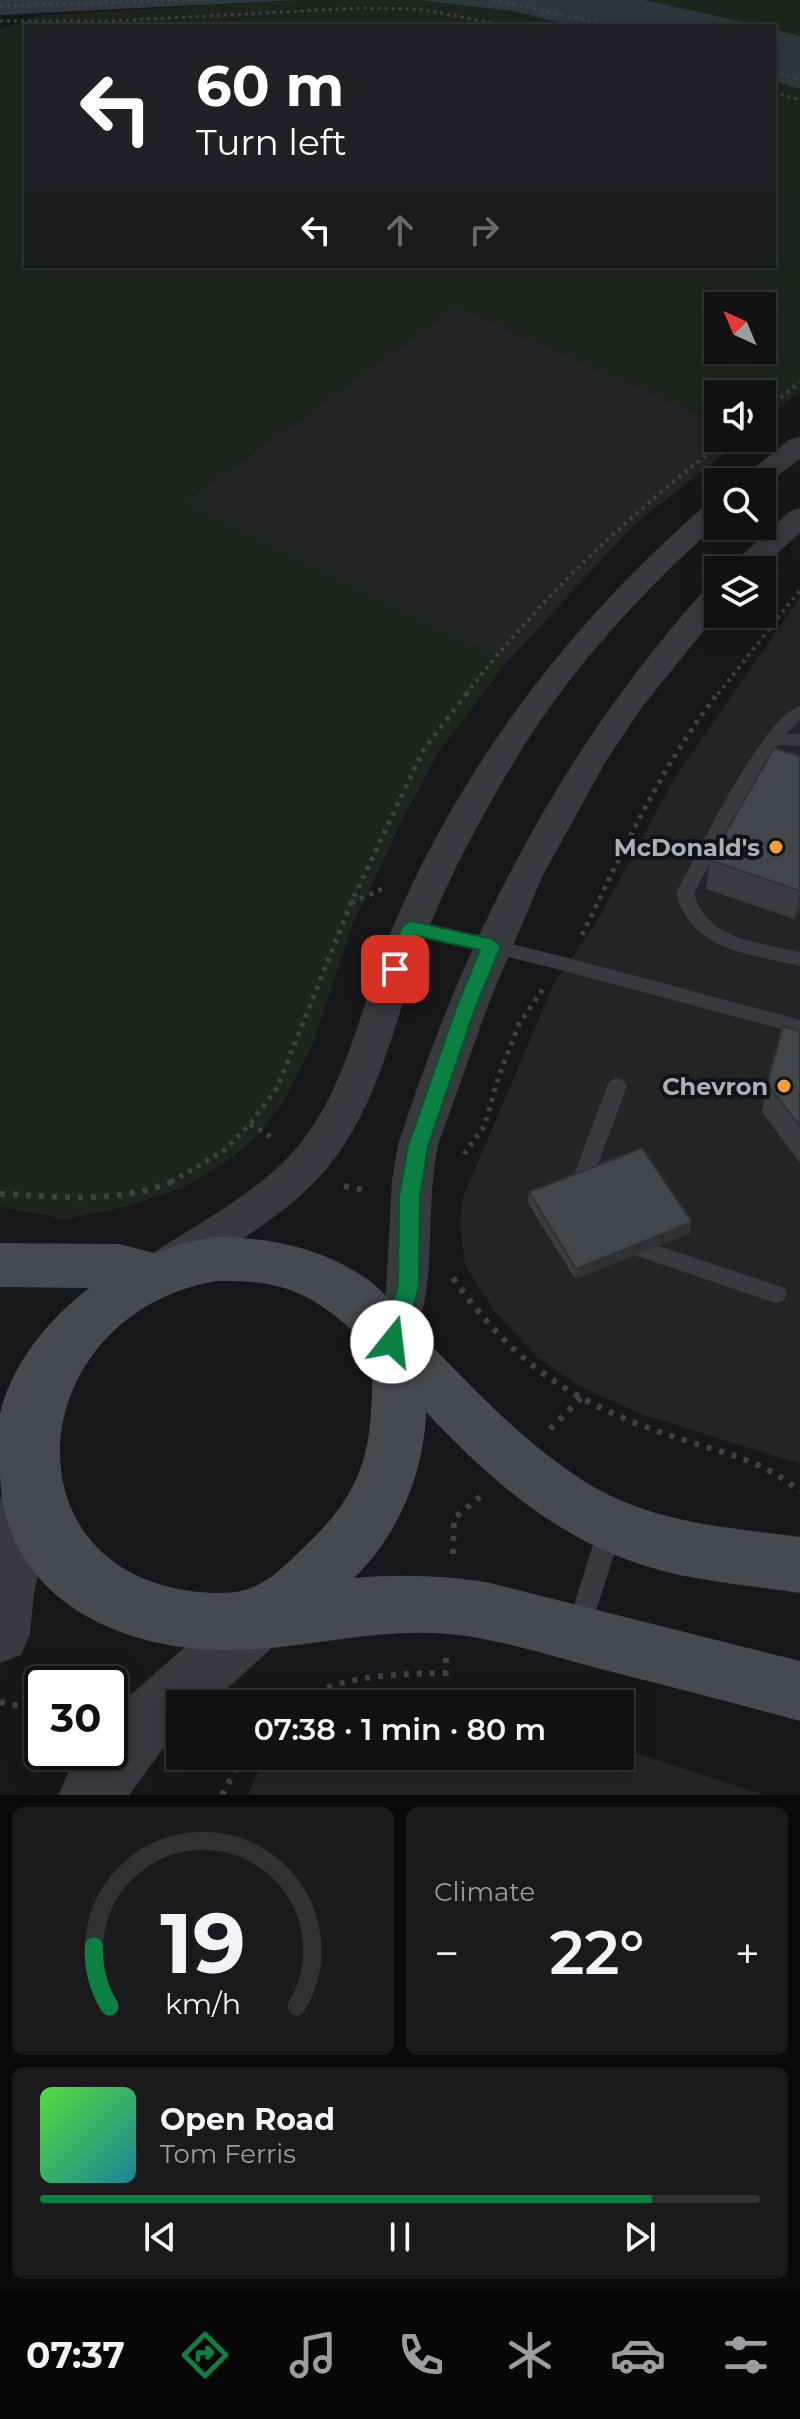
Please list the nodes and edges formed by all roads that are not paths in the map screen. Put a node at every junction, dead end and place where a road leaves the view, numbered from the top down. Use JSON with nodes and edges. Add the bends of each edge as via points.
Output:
{"nodes":[{"id":1,"x":800,"y":445,"type":"edge"},
{"id":2,"x":770,"y":468,"type":"edge"},
{"id":3,"x":800,"y":517,"type":"edge"},
{"id":4,"x":704,"y":522,"type":"edge"},
{"id":5,"x":757,"y":556,"type":"edge"},
{"id":6,"x":704,"y":610,"type":"edge"},
{"id":7,"x":800,"y":711,"type":"edge"},
{"id":8,"x":774,"y":739,"type":"junction"},
{"id":9,"x":800,"y":740,"type":"edge"},
{"id":10,"x":411,"y":927,"type":"junction"},
{"id":11,"x":492,"y":946,"type":"junction"},
{"id":12,"x":800,"y":959,"type":"edge"},
{"id":13,"x":800,"y":1027,"type":"edge"},
{"id":14,"x":617,"y":1086,"type":"dead end"},
{"id":15,"x":0,"y":1265,"type":"edge"},
{"id":16,"x":155,"y":1275,"type":"junction"},
{"id":17,"x":776,"y":1294,"type":"dead end"},
{"id":18,"x":392,"y":1342,"type":"junction"},
{"id":19,"x":14,"y":1481,"type":"edge"},
{"id":20,"x":611,"y":1525,"type":"junction"},
{"id":21,"x":800,"y":1565,"type":"edge"},
{"id":22,"x":258,"y":1621,"type":"junction"},
{"id":23,"x":577,"y":1633,"type":"junction"},
{"id":24,"x":0,"y":1634,"type":"edge"},
{"id":25,"x":800,"y":1691,"type":"edge"},
{"id":26,"x":90,"y":1795,"type":"edge"}],
"edges":[{"from":1,"to":2,"type":"street"},
{"from":3,"to":5,"type":"street"},
{"from":4,"to":10,"type":"street","via":[[613,608],[543,696],[467,814]]},
{"from":6,"to":11,"type":"street","via":[[595,750]]},
{"from":7,"to":8,"type":"lane"},
{"from":8,"to":9,"type":"lane"},
{"from":8,"to":12,"type":"lane","via":[[685,893],[686,907],[692,918],[724,939]]},
{"from":10,"to":11,"type":"lane"},
{"from":10,"to":16,"type":"street","via":[[360,1070],[324,1143],[282,1188]]},
{"from":11,"to":13,"type":"lane"},
{"from":11,"to":18,"type":"street","via":[[418,1146],[410,1197],[408,1286]]},
{"from":14,"to":17,"type":"lane","via":[[583,1178],[625,1245]]},
{"from":15,"to":16,"type":"main road","via":[[119,1266]]},
{"from":16,"to":18,"type":"main road","via":[[206,1260],[294,1267],[343,1291],[367,1310]]},
{"from":16,"to":19,"type":"main road","via":[[92,1318],[48,1367],[30,1401]]},
{"from":18,"to":20,"type":"main road","via":[[514,1465],[561,1499]]},
{"from":18,"to":22,"type":"main road","via":[[400,1421],[397,1458],[383,1490],[337,1556]]},
{"from":19,"to":22,"type":"main road","via":[[45,1543],[64,1567],[107,1597],[161,1616],[213,1624]]},
{"from":19,"to":24,"type":"street"},
{"from":20,"to":21,"type":"main road","via":[[678,1547]]},
{"from":20,"to":23,"type":"lane"},
{"from":22,"to":23,"type":"main road","via":[[405,1602],[502,1613]]},
{"from":22,"to":26,"type":"street","via":[[140,1728]]},
{"from":23,"to":25,"type":"main road"}]}
